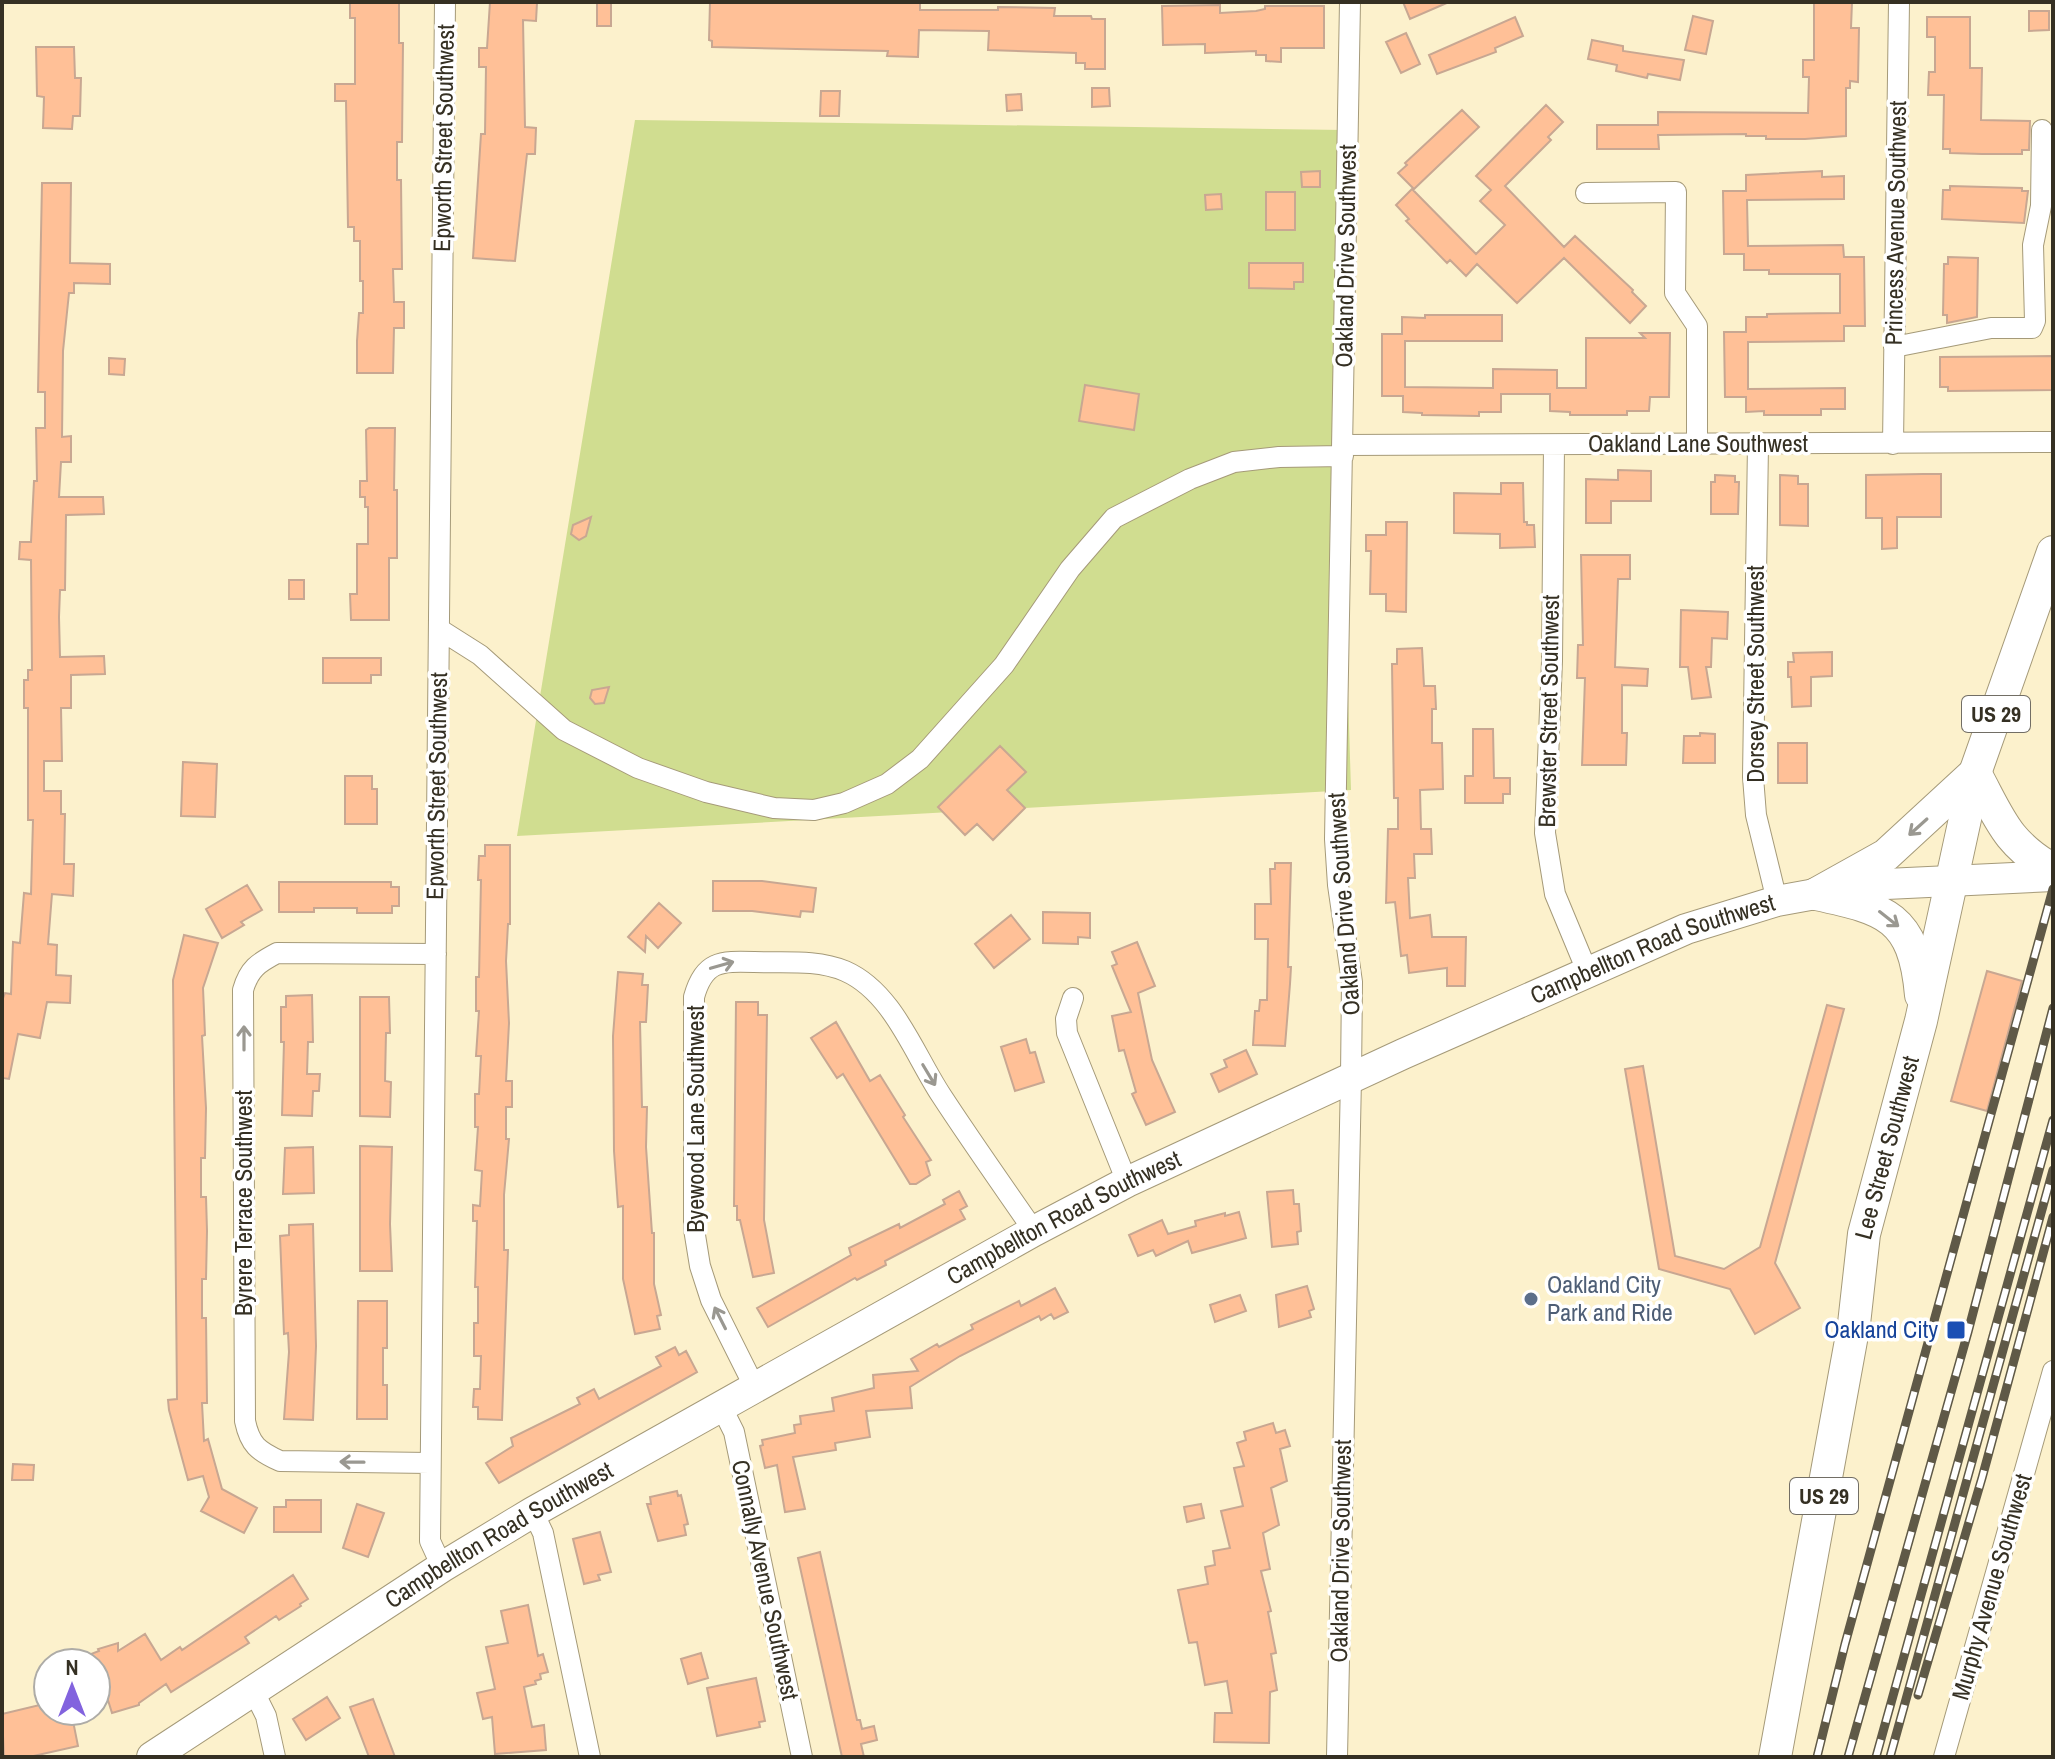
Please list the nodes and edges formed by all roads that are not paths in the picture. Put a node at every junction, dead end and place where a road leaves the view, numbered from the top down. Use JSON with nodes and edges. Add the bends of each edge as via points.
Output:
{"nodes":[{"id":1,"x":445,"y":2,"type":"edge"},
{"id":2,"x":1350,"y":2,"type":"edge"},
{"id":3,"x":1899,"y":2,"type":"edge"},
{"id":4,"x":2042,"y":130,"type":"dead end"},
{"id":5,"x":1586,"y":193,"type":"dead end"},
{"id":6,"x":1894,"y":347,"type":"junction"},
{"id":7,"x":2053,"y":442,"type":"edge"},
{"id":8,"x":1697,"y":444,"type":"junction"},
{"id":9,"x":1758,"y":444,"type":"junction"},
{"id":10,"x":1893,"y":444,"type":"junction"},
{"id":11,"x":1554,"y":445,"type":"junction"},
{"id":12,"x":1343,"y":450,"type":"junction"},
{"id":13,"x":2053,"y":552,"type":"edge"},
{"id":14,"x":439,"y":629,"type":"junction"},
{"id":15,"x":1975,"y":773,"type":"junction"},
{"id":16,"x":2053,"y":873,"type":"edge"},
{"id":17,"x":1954,"y":880,"type":"junction"},
{"id":18,"x":1816,"y":894,"type":"junction"},
{"id":19,"x":1777,"y":901,"type":"junction"},
{"id":20,"x":436,"y":954,"type":"junction"},
{"id":21,"x":1587,"y":971,"type":"junction"},
{"id":22,"x":1073,"y":998,"type":"dead end"},
{"id":23,"x":1921,"y":1021,"type":"junction"},
{"id":24,"x":1351,"y":1078,"type":"junction"},
{"id":25,"x":1127,"y":1182,"type":"junction"},
{"id":26,"x":1034,"y":1231,"type":"junction"},
{"id":27,"x":2053,"y":1371,"type":"edge"},
{"id":28,"x":755,"y":1388,"type":"junction"},
{"id":29,"x":721,"y":1406,"type":"junction"},
{"id":30,"x":430,"y":1463,"type":"junction"},
{"id":31,"x":533,"y":1512,"type":"junction"},
{"id":32,"x":442,"y":1567,"type":"junction"},
{"id":33,"x":253,"y":1690,"type":"junction"},
{"id":34,"x":152,"y":1757,"type":"edge"},
{"id":35,"x":275,"y":1757,"type":"edge"},
{"id":36,"x":590,"y":1757,"type":"edge"},
{"id":37,"x":802,"y":1757,"type":"edge"},
{"id":38,"x":1337,"y":1757,"type":"edge"},
{"id":39,"x":1775,"y":1757,"type":"edge"},
{"id":40,"x":1944,"y":1757,"type":"edge"}],
"edges":[{"from":1,"to":14,"type":"street","name":"Epworth Street Southwest"},
{"from":2,"to":12,"type":"street","name":"Oakland Drive Southwest"},
{"from":3,"to":6,"type":"street","name":"Princess Avenue Southwest"},
{"from":4,"to":6,"type":"street","via":[[2032,328],[1991,328]]},
{"from":5,"to":8,"type":"street","via":[[1676,192],[1675,293],[1697,326]]},
{"from":6,"to":10,"type":"street","name":"Princess Avenue Southwest"},
{"from":7,"to":10,"type":"street","name":"Oakland Lane Southwest"},
{"from":8,"to":9,"type":"street","name":"Oakland Lane Southwest"},
{"from":8,"to":11,"type":"street","name":"Oakland Lane Southwest"},
{"from":9,"to":10,"type":"street","name":"Oakland Lane Southwest"},
{"from":9,"to":19,"type":"street","name":"Dorsey Street Southwest","via":[[1753,777],[1756,815]]},
{"from":11,"to":12,"type":"street","name":"Oakland Lane Southwest"},
{"from":11,"to":21,"type":"street","name":"Brewster Street Southwest","via":[[1545,833],[1555,894]]},
{"from":12,"to":14,"type":"street","name":"Oakland Lane Southwest","via":[[1234,462],[1114,518],[1070,569],[1004,665],[920,759],[887,784],[814,810],[774,808],[706,792],[638,768],[564,730],[480,655]]},
{"from":12,"to":24,"type":"street","name":"Oakland Drive Southwest","via":[[1335,839],[1352,982]]},
{"from":13,"to":15,"type":"main road","name":"Lee Street Southwest","number":"US 29"},
{"from":14,"to":20,"type":"street","name":"Epworth Street Southwest"},
{"from":15,"to":16,"type":"main road","via":[[2014,843]]},
{"from":15,"to":17,"type":"main road","name":"Lee Street Southwest","number":"US 29"},
{"from":15,"to":18,"type":"main road","one_way":true,"via":[[1886,855]]},
{"from":16,"to":17,"type":"main road","name":"Campbellton Road Southwest"},
{"from":17,"to":18,"type":"main road","name":"Campbellton Road Southwest","via":[[1865,885]]},
{"from":17,"to":23,"type":"main road","name":"Lee Street Southwest","number":"US 29"},
{"from":18,"to":19,"type":"main road","name":"Campbellton Road Southwest"},
{"from":18,"to":23,"type":"main road","one_way":true,"via":[[1865,904],[1887,914],[1903,931],[1919,977]]},
{"from":19,"to":21,"type":"main road","name":"Campbellton Road Southwest","via":[[1686,929]]},
{"from":20,"to":30,"type":"street","name":"Epworth Street Southwest"},
{"from":30,"to":20,"type":"street","name":"Byrere Terrace Southwest","one_way":true,"via":[[280,1461],[260,1452],[248,1435],[243,990],[255,965],[277,953]]},
{"from":21,"to":24,"type":"main road","name":"Campbellton Road Southwest"},
{"from":22,"to":25,"type":"street","via":[[1067,1033]]},
{"from":23,"to":39,"type":"main road","name":"Lee Street Southwest","number":"US 29","via":[[1864,1234],[1852,1340]]},
{"from":24,"to":25,"type":"main road","name":"Campbellton Road Southwest"},
{"from":24,"to":38,"type":"street","name":"Oakland Drive Southwest"},
{"from":25,"to":26,"type":"main road","name":"Campbellton Road Southwest"},
{"from":26,"to":28,"type":"main road","name":"Campbellton Road Southwest"},
{"from":28,"to":26,"type":"street","name":"Byewood Lane Southwest","one_way":true,"via":[[711,1300],[694,1229],[694,997],[699,979],[711,967],[732,961],[818,964],[845,971],[867,985],[887,1006]]},
{"from":27,"to":40,"type":"street","name":"Murphy Avenue Southwest"},
{"from":28,"to":29,"type":"main road","name":"Campbellton Road Southwest"},
{"from":29,"to":31,"type":"main road","name":"Campbellton Road Southwest"},
{"from":29,"to":37,"type":"street","name":"Connally Avenue Southwest","via":[[734,1432]]},
{"from":30,"to":32,"type":"street","name":"Epworth Street Southwest","via":[[430,1541]]},
{"from":31,"to":32,"type":"main road","name":"Campbellton Road Southwest"},
{"from":31,"to":36,"type":"street","via":[[543,1533]]},
{"from":32,"to":33,"type":"main road","name":"Campbellton Road Southwest"},
{"from":33,"to":34,"type":"main road","name":"Campbellton Road Southwest"},
{"from":33,"to":35,"type":"street","via":[[266,1716]]}]}
